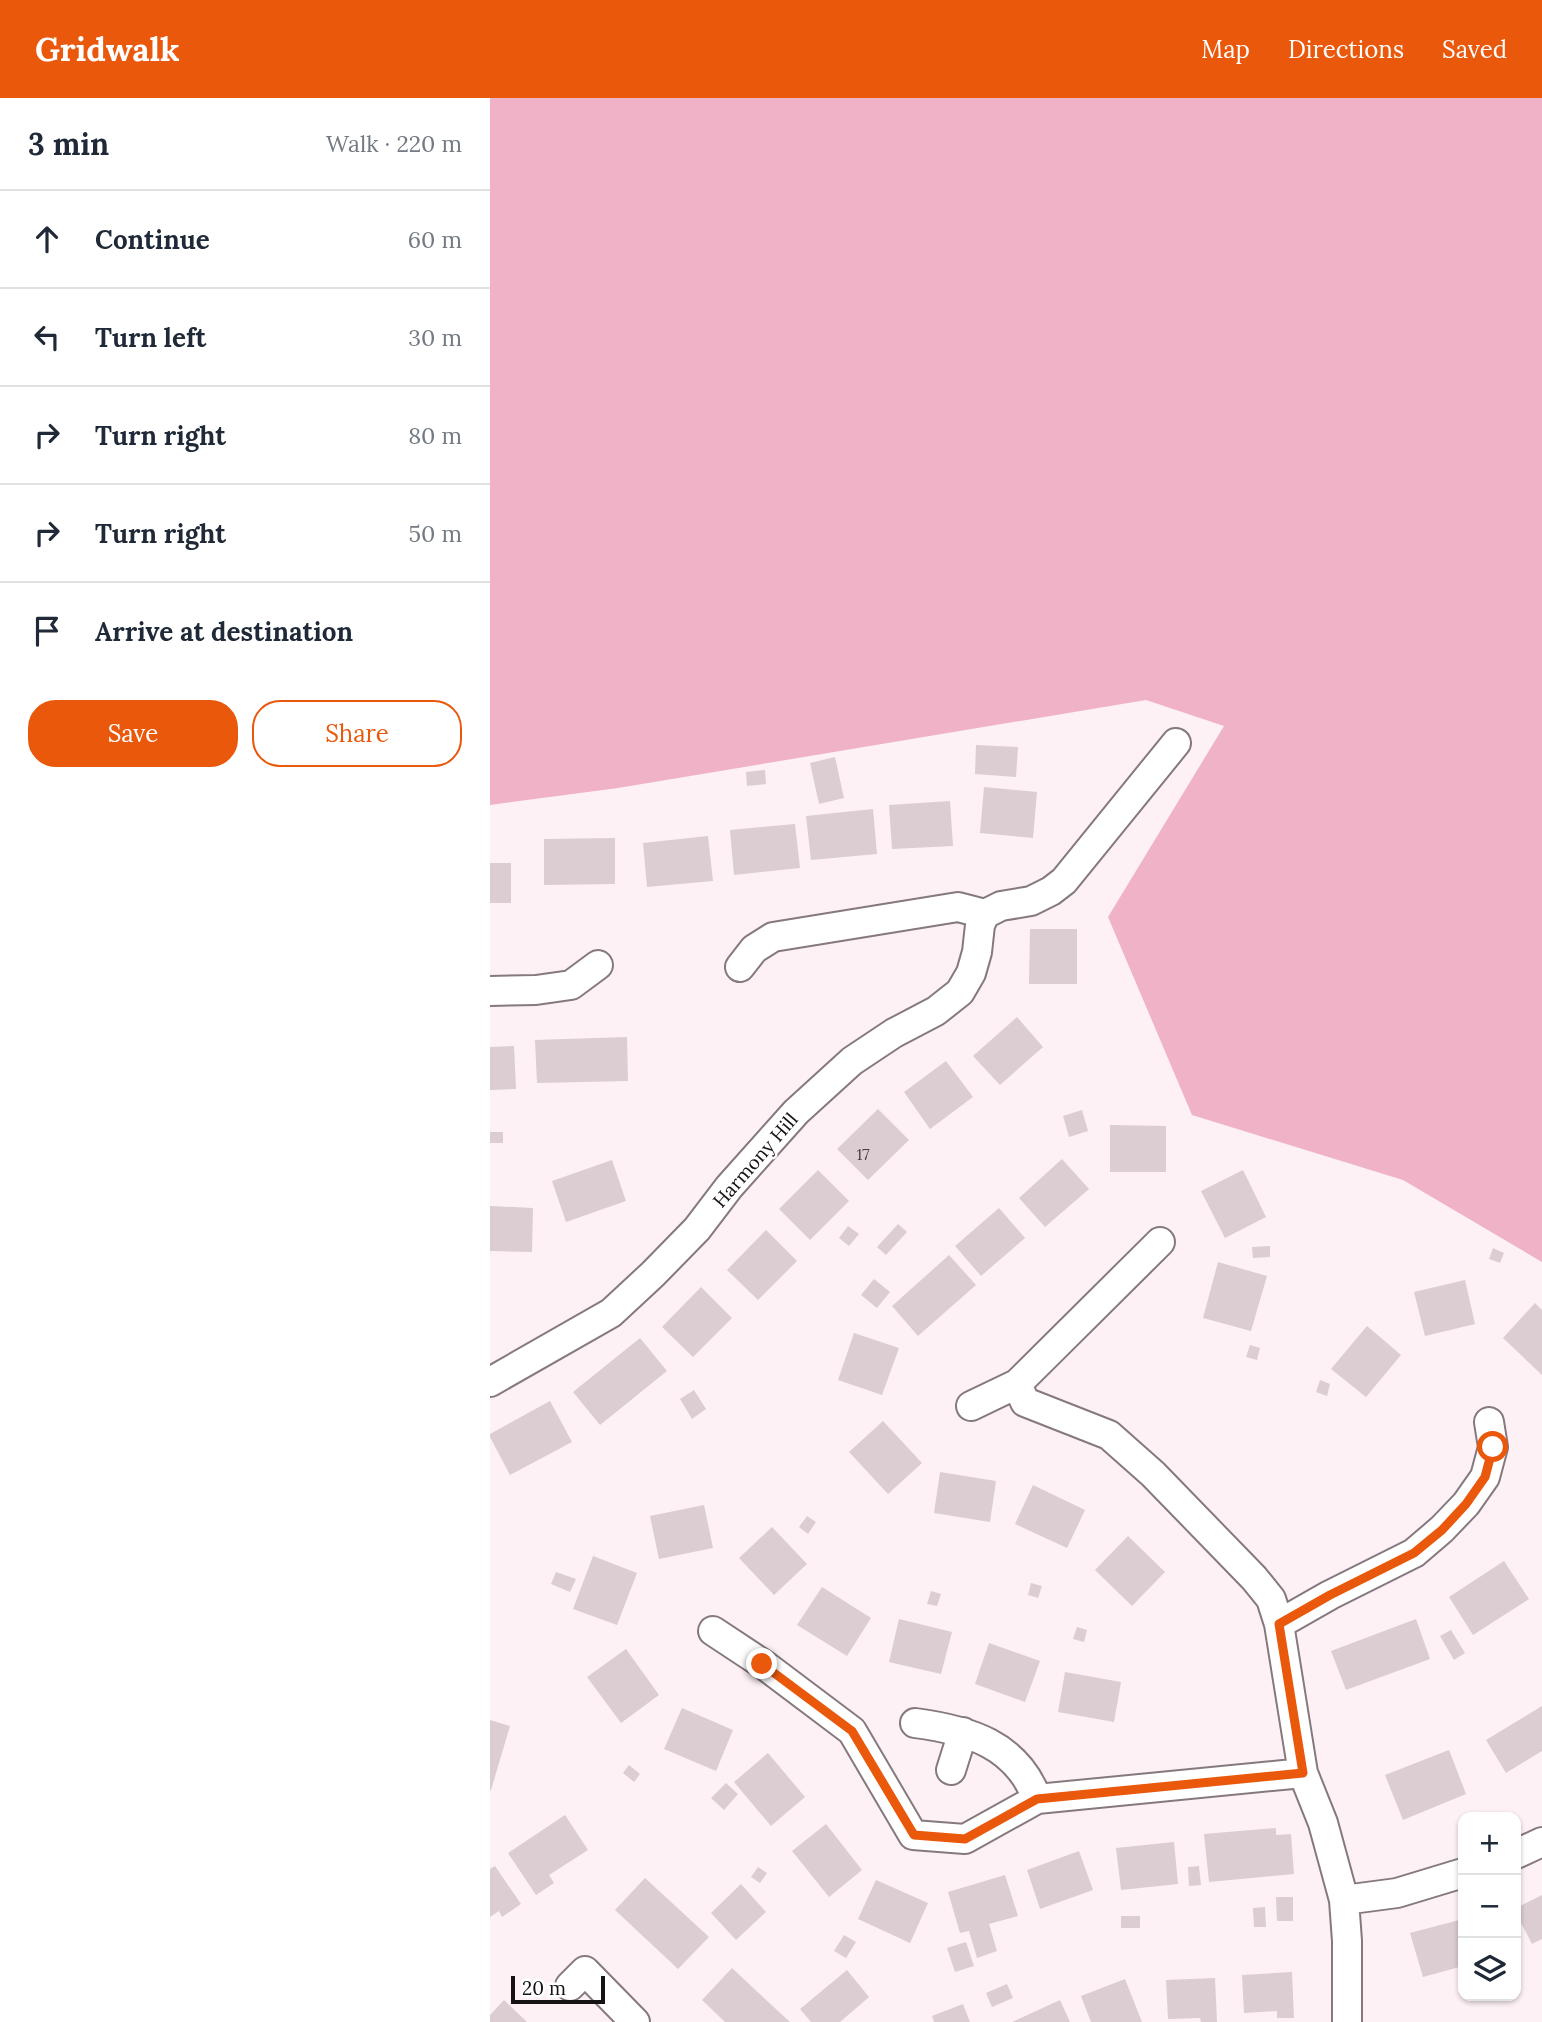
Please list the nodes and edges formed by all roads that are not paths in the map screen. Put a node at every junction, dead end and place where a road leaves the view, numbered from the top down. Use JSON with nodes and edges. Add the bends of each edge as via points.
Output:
{"nodes":[{"id":1,"x":1175,"y":743,"type":"dead end"},
{"id":2,"x":985,"y":914,"type":"junction"},
{"id":3,"x":598,"y":965,"type":"dead end"},
{"id":4,"x":740,"y":967,"type":"dead end"},
{"id":5,"x":490,"y":991,"type":"edge"},
{"id":6,"x":1160,"y":1242,"type":"dead end"},
{"id":7,"x":490,"y":1382,"type":"edge"},
{"id":8,"x":1017,"y":1384,"type":"junction"},
{"id":9,"x":971,"y":1406,"type":"dead end"},
{"id":10,"x":1489,"y":1423,"type":"dead end"},
{"id":11,"x":1279,"y":1624,"type":"junction"},
{"id":12,"x":713,"y":1631,"type":"dead end"},
{"id":13,"x":915,"y":1723,"type":"dead end"},
{"id":14,"x":962,"y":1732,"type":"junction"},
{"id":15,"x":951,"y":1770,"type":"dead end"},
{"id":16,"x":1303,"y":1773,"type":"junction"},
{"id":17,"x":1037,"y":1799,"type":"junction"},
{"id":18,"x":1542,"y":1842,"type":"edge"},
{"id":19,"x":1521,"y":1852,"type":"edge"},
{"id":20,"x":1458,"y":1875,"type":"edge"},
{"id":21,"x":1344,"y":1900,"type":"junction"},
{"id":22,"x":570,"y":1986,"type":"dead end"},
{"id":23,"x":635,"y":2022,"type":"edge"},
{"id":24,"x":1347,"y":2022,"type":"edge"}],
"edges":[{"from":1,"to":2,"type":"street","via":[[1064,881],[1031,901]]},
{"from":2,"to":4,"type":"street","via":[[958,907],[772,937],[754,949]]},
{"from":2,"to":7,"type":"street","name":"Harmony Hill","via":[[971,973],[960,992],[852,1061],[796,1112],[697,1229],[611,1313]]},
{"from":3,"to":5,"type":"street","via":[[571,985]]},
{"from":6,"to":8,"type":"street"},
{"from":8,"to":9,"type":"street"},
{"from":8,"to":11,"type":"street","via":[[1025,1402],[1109,1435],[1153,1474],[1254,1578],[1271,1599]]},
{"from":10,"to":11,"type":"street","via":[[1493,1447],[1485,1477],[1442,1530],[1414,1553]]},
{"from":11,"to":16,"type":"street"},
{"from":12,"to":17,"type":"street","via":[[852,1731],[914,1835],[965,1839]]},
{"from":13,"to":14,"type":"street"},
{"from":14,"to":15,"type":"street"},
{"from":14,"to":17,"type":"street","via":[[1005,1752],[1031,1782]]},
{"from":16,"to":17,"type":"street"},
{"from":16,"to":21,"type":"street","via":[[1323,1823]]},
{"from":18,"to":19,"type":"street"},
{"from":20,"to":21,"type":"street","via":[[1397,1893]]},
{"from":21,"to":24,"type":"street"},
{"from":22,"to":23,"type":"street","via":[[585,1971]]}]}
